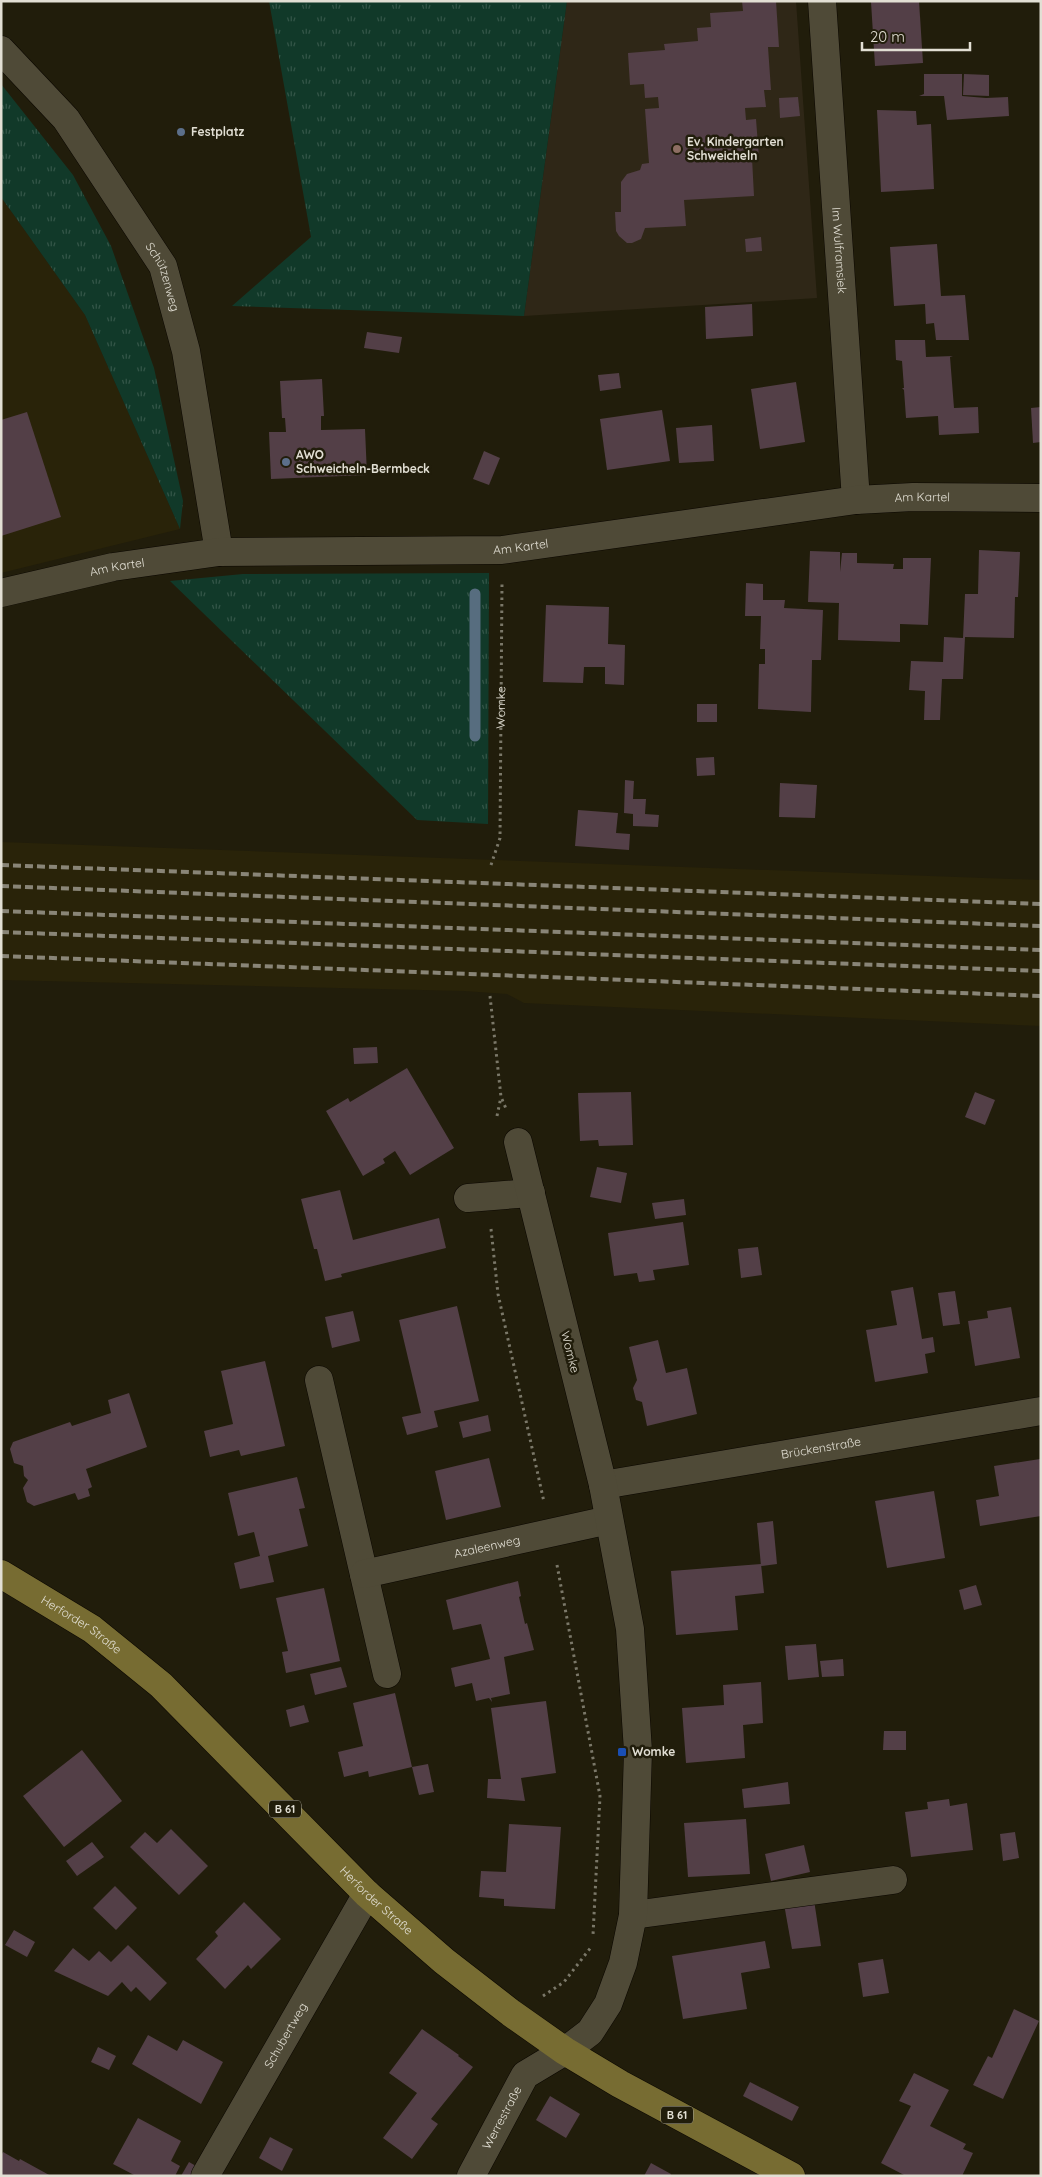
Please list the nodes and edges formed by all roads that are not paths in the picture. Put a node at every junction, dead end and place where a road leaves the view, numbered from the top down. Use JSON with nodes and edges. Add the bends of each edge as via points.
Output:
{"nodes":[{"id":1,"x":822,"y":1,"type":"edge"},
{"id":2,"x":1,"y":50,"type":"edge"},
{"id":3,"x":1041,"y":498,"type":"edge"},
{"id":4,"x":856,"y":500,"type":"junction"},
{"id":5,"x":219,"y":552,"type":"junction"},
{"id":6,"x":1,"y":593,"type":"edge"},
{"id":7,"x":518,"y":1142,"type":"road end"},
{"id":8,"x":531,"y":1193,"type":"junction"},
{"id":9,"x":478,"y":1197,"type":"road end"},
{"id":10,"x":319,"y":1380,"type":"dead end"},
{"id":11,"x":1041,"y":1411,"type":"edge"},
{"id":12,"x":603,"y":1486,"type":"junction"},
{"id":13,"x":609,"y":1520,"type":"junction"},
{"id":14,"x":1,"y":1574,"type":"edge"},
{"id":15,"x":364,"y":1574,"type":"junction"},
{"id":16,"x":387,"y":1674,"type":"dead end"},
{"id":17,"x":893,"y":1880,"type":"dead end"},
{"id":18,"x":367,"y":1894,"type":"junction"},
{"id":19,"x":633,"y":1916,"type":"junction"},
{"id":20,"x":566,"y":2051,"type":"junction"},
{"id":21,"x":205,"y":2176,"type":"edge"},
{"id":22,"x":472,"y":2176,"type":"edge"},
{"id":23,"x":791,"y":2176,"type":"edge"}],
"edges":[{"from":1,"to":4,"type":"street","name":"Im Wulframsiek"},
{"from":2,"to":5,"type":"street","name":"Schützenweg","via":[[66,119],[163,266],[186,351]]},
{"from":3,"to":4,"type":"street","name":"Am Kartel"},
{"from":4,"to":5,"type":"street","name":"Am Kartel","via":[[502,550]]},
{"from":5,"to":6,"type":"street","name":"Am Kartel","via":[[113,567]]},
{"from":7,"to":8,"type":"street","name":"Womke"},
{"from":8,"to":9,"type":"street"},
{"from":8,"to":12,"type":"street","name":"Womke"},
{"from":10,"to":15,"type":"street"},
{"from":11,"to":12,"type":"street","name":"Brückenstraße"},
{"from":12,"to":13,"type":"street","name":"Womke"},
{"from":13,"to":15,"type":"street","name":"Azaleenweg"},
{"from":13,"to":19,"type":"street","name":"Womke","via":[[630,1628],[634,1670],[638,1751]]},
{"from":14,"to":18,"type":"main road","name":"Herforder Straße","number":"B 61","via":[[92,1629],[161,1685]]},
{"from":15,"to":16,"type":"street"},
{"from":17,"to":19,"type":"street"},
{"from":18,"to":20,"type":"main road","name":"Herforder Straße","number":"B 61","via":[[444,1961]]},
{"from":18,"to":21,"type":"street","name":"Schubertweg"},
{"from":19,"to":20,"type":"street","name":"Womke","via":[[623,1963],[608,2004],[590,2032]]},
{"from":20,"to":22,"type":"street","name":"Werrestraße","via":[[525,2075]]},
{"from":20,"to":23,"type":"main road","name":"Herforder Straße","number":"B 61","via":[[620,2084]]}]}
